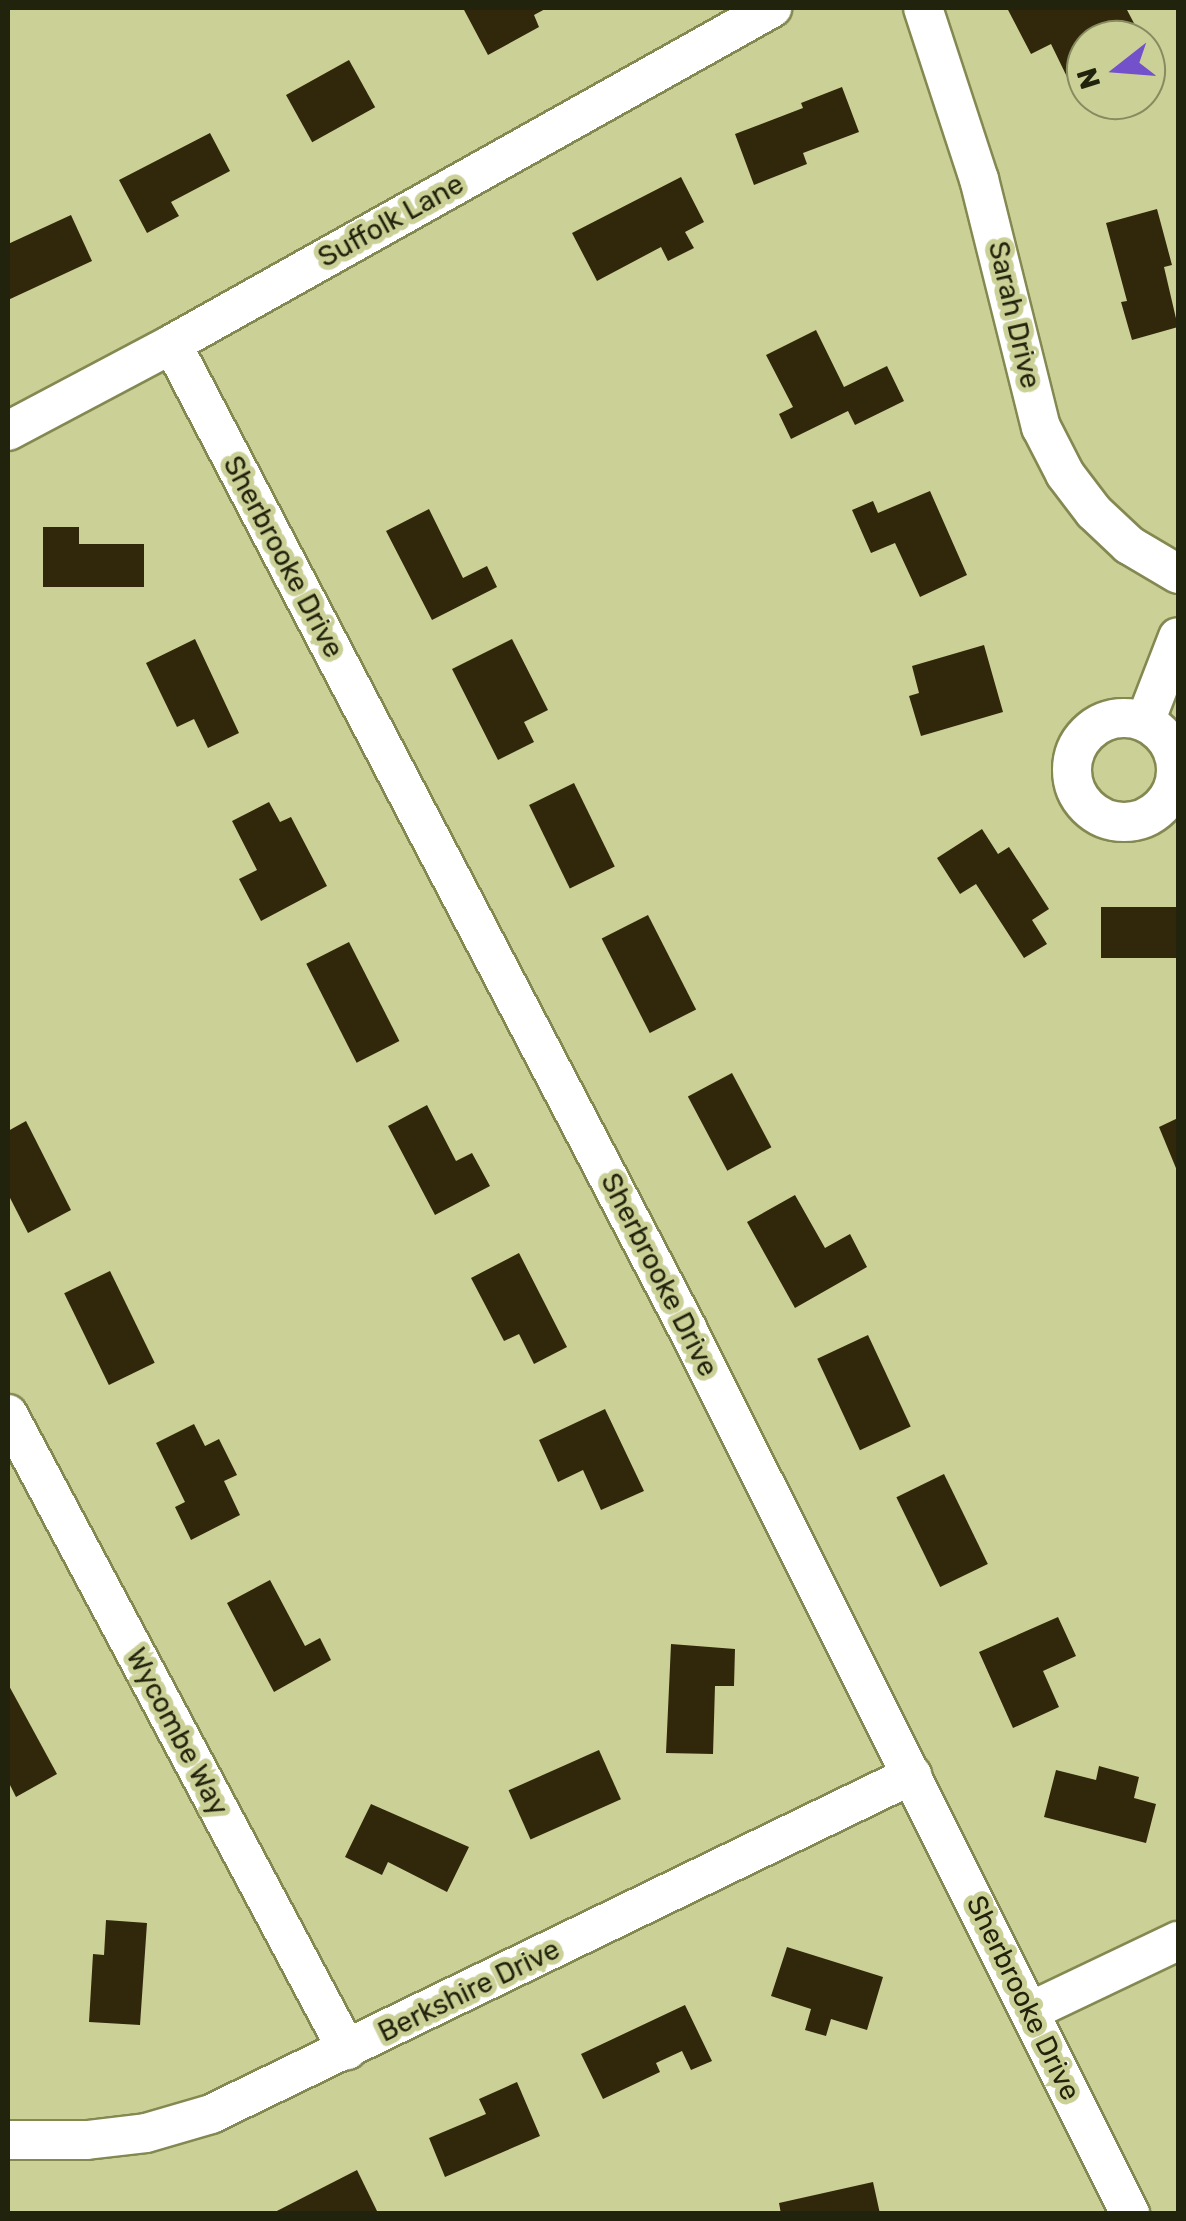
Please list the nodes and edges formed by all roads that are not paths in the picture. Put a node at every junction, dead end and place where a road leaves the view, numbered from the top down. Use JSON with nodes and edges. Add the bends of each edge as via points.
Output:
{"nodes":[{"id":1,"x":772,"y":8,"type":"edge"},
{"id":2,"x":923,"y":8,"type":"edge"},
{"id":3,"x":172,"y":344,"type":"junction"},
{"id":4,"x":8,"y":430,"type":"edge"},
{"id":5,"x":1178,"y":574,"type":"edge"},
{"id":6,"x":1178,"y":637,"type":"edge"},
{"id":7,"x":1144,"y":722,"type":"junction"},
{"id":8,"x":1177,"y":766,"type":"edge"},
{"id":9,"x":8,"y":1414,"type":"edge"},
{"id":10,"x":912,"y":1775,"type":"junction"},
{"id":11,"x":1178,"y":1941,"type":"edge"},
{"id":12,"x":1030,"y":2011,"type":"junction"},
{"id":13,"x":347,"y":2050,"type":"junction"},
{"id":14,"x":8,"y":2140,"type":"edge"},
{"id":15,"x":1130,"y":2214,"type":"edge"}],
"edges":[{"from":1,"to":3,"type":"street","name":"Suffolk Lane"},
{"from":2,"to":5,"type":"street","name":"Sarah Drive","via":[[979,178],[1042,427],[1094,512]]},
{"from":3,"to":4,"type":"street","name":"Suffolk Lane"},
{"from":3,"to":10,"type":"street","name":"Sherbrooke Drive","via":[[688,1328]]},
{"from":6,"to":7,"type":"street"},
{"from":7,"to":8,"type":"street","via":[[1166,740]]},
{"from":7,"to":8,"type":"street","via":[[1110,720],[1082,740],[1072,774],[1086,805],[1117,822],[1152,814],[1171,792]]},
{"from":9,"to":13,"type":"street","name":"Wycombe Way"},
{"from":10,"to":12,"type":"street","name":"Sherbrooke Drive"},
{"from":10,"to":13,"type":"street","name":"Berkshire Drive"},
{"from":11,"to":12,"type":"street"},
{"from":12,"to":15,"type":"street","name":"Sherbrooke Drive"},
{"from":13,"to":14,"type":"street","name":"Berkshire Drive","via":[[211,2114],[146,2132]]}]}
